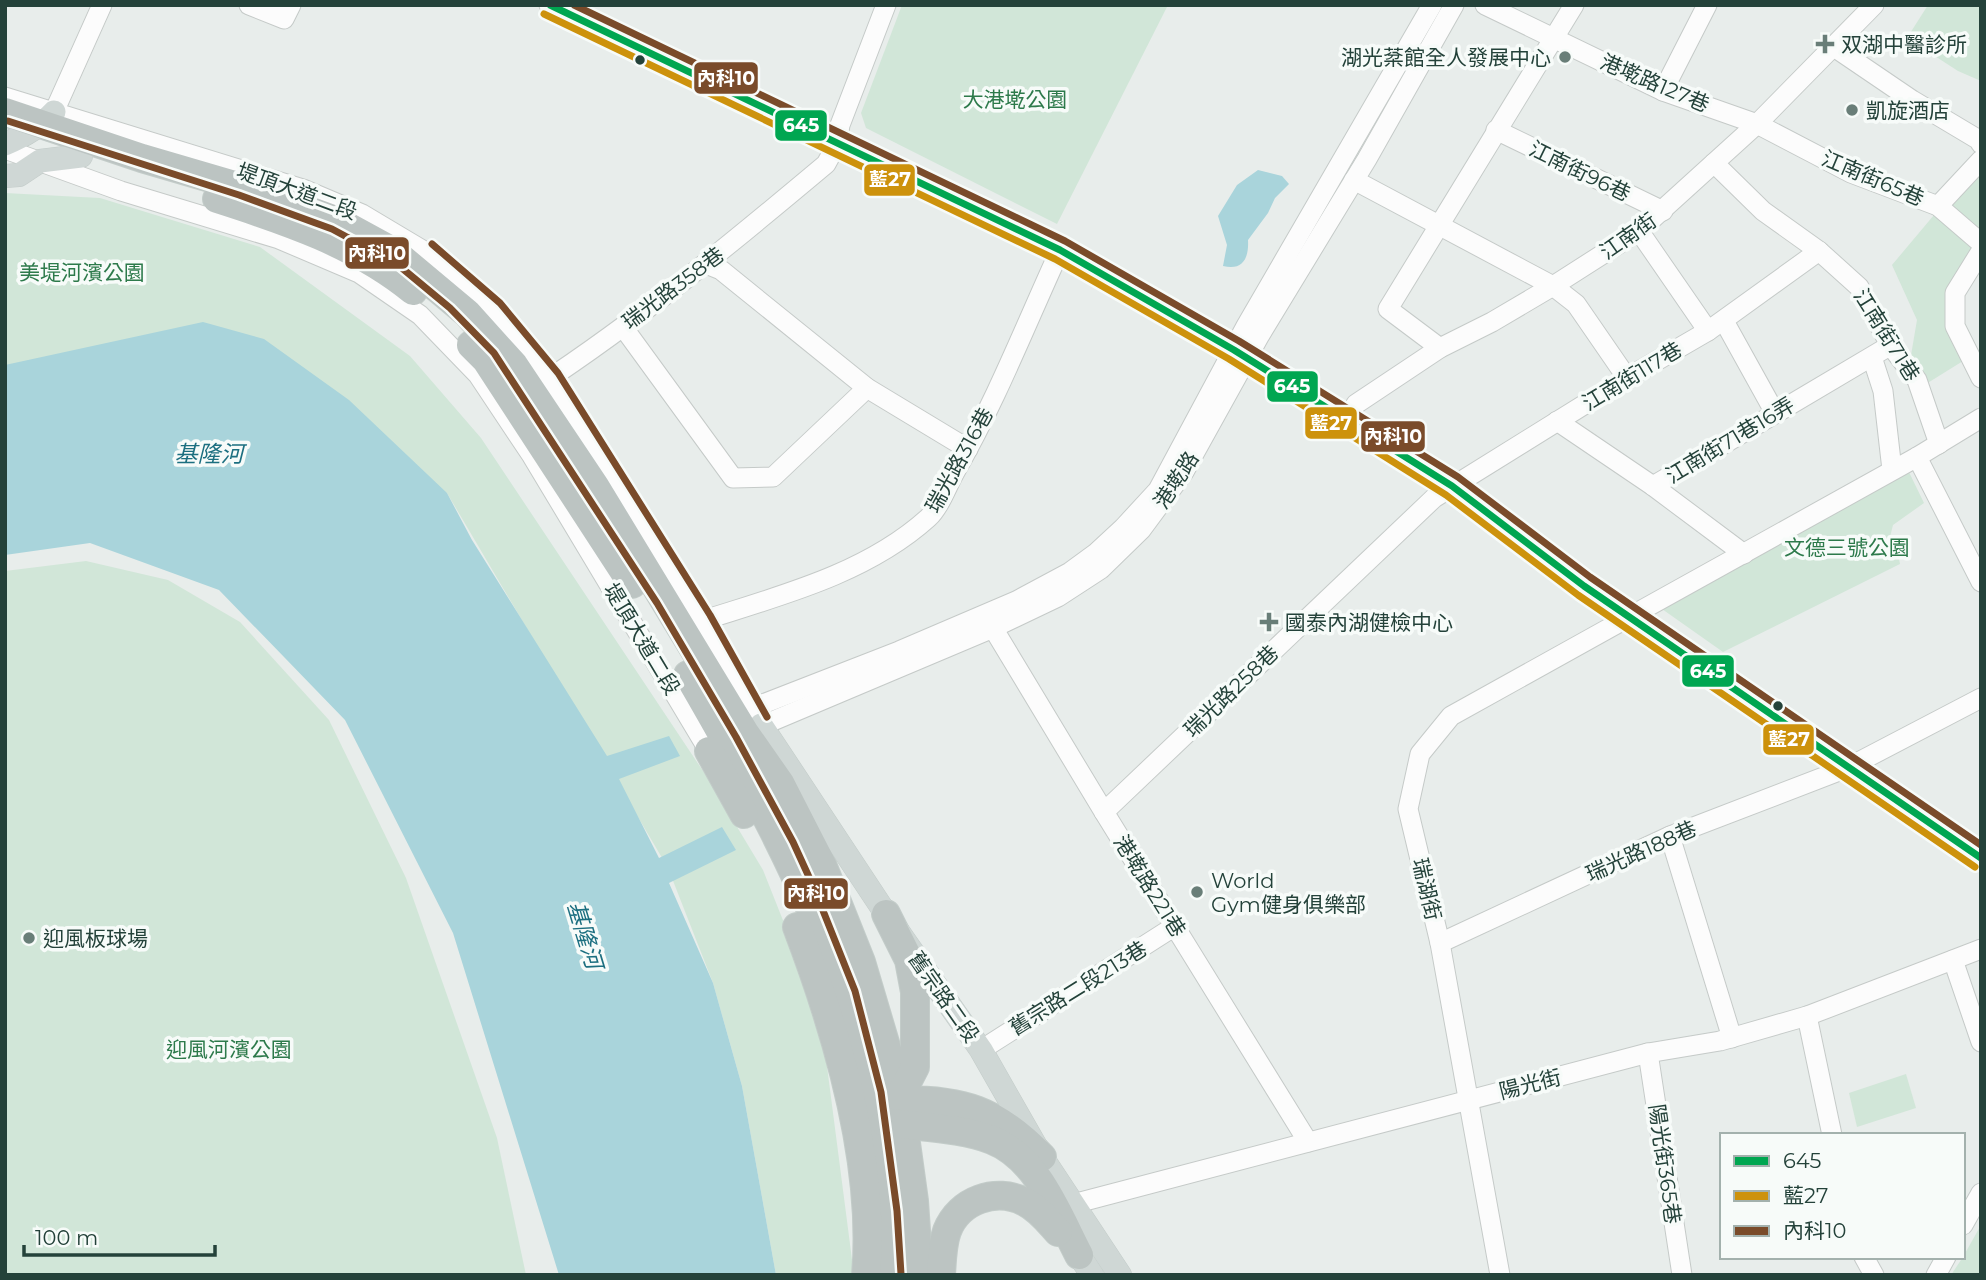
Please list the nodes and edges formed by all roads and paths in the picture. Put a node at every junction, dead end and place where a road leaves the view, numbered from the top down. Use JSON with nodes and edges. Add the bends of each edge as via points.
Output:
{"nodes":[{"id":1,"x":102,"y":5,"type":"edge"},
{"id":2,"x":249,"y":5,"type":"edge"},
{"id":3,"x":549,"y":5,"type":"edge"},
{"id":4,"x":886,"y":5,"type":"edge"},
{"id":5,"x":1432,"y":5,"type":"edge"},
{"id":6,"x":1454,"y":5,"type":"edge"},
{"id":7,"x":1485,"y":5,"type":"edge"},
{"id":8,"x":1574,"y":5,"type":"edge"},
{"id":9,"x":1707,"y":5,"type":"edge"},
{"id":10,"x":1867,"y":7,"type":"edge"},
{"id":11,"x":287,"y":12,"type":"edge"},
{"id":12,"x":1554,"y":38,"type":"junction"},
{"id":13,"x":1834,"y":47,"type":"junction"},
{"id":14,"x":1663,"y":91,"type":"junction"},
{"id":15,"x":5,"y":97,"type":"edge"},
{"id":16,"x":5,"y":112,"type":"edge"},
{"id":17,"x":1757,"y":124,"type":"junction"},
{"id":18,"x":1496,"y":130,"type":"junction"},
{"id":19,"x":23,"y":133,"type":"edge"},
{"id":20,"x":837,"y":144,"type":"junction"},
{"id":21,"x":1981,"y":144,"type":"edge"},
{"id":22,"x":82,"y":156,"type":"junction"},
{"id":23,"x":1981,"y":160,"type":"edge"},
{"id":24,"x":40,"y":161,"type":"junction"},
{"id":25,"x":1714,"y":163,"type":"junction"},
{"id":26,"x":5,"y":176,"type":"edge"},
{"id":27,"x":1354,"y":180,"type":"junction"},
{"id":28,"x":1938,"y":206,"type":"junction"},
{"id":29,"x":1663,"y":211,"type":"junction"},
{"id":30,"x":1438,"y":225,"type":"junction"},
{"id":31,"x":1639,"y":232,"type":"junction"},
{"id":32,"x":1981,"y":243,"type":"edge"},
{"id":33,"x":1060,"y":250,"type":"junction"},
{"id":34,"x":1819,"y":251,"type":"junction"},
{"id":35,"x":1981,"y":251,"type":"edge"},
{"id":36,"x":706,"y":264,"type":"junction"},
{"id":37,"x":1553,"y":286,"type":"junction"},
{"id":38,"x":1716,"y":326,"type":"junction"},
{"id":39,"x":623,"y":327,"type":"junction"},
{"id":40,"x":1891,"y":345,"type":"junction"},
{"id":41,"x":1440,"y":348,"type":"junction"},
{"id":42,"x":1240,"y":354,"type":"junction"},
{"id":43,"x":1872,"y":357,"type":"junction"},
{"id":44,"x":1627,"y":378,"type":"junction"},
{"id":45,"x":1981,"y":378,"type":"edge"},
{"id":46,"x":867,"y":388,"type":"junction"},
{"id":47,"x":518,"y":399,"type":"junction"},
{"id":48,"x":1776,"y":413,"type":"junction"},
{"id":49,"x":1981,"y":418,"type":"edge"},
{"id":50,"x":1346,"y":420,"type":"junction"},
{"id":51,"x":1557,"y":421,"type":"junction"},
{"id":52,"x":1939,"y":444,"type":"junction"},
{"id":53,"x":968,"y":449,"type":"junction"},
{"id":54,"x":1917,"y":457,"type":"junction"},
{"id":55,"x":1892,"y":470,"type":"junction"},
{"id":56,"x":1452,"y":486,"type":"junction"},
{"id":57,"x":1653,"y":486,"type":"junction"},
{"id":58,"x":1744,"y":554,"type":"junction"},
{"id":59,"x":1981,"y":582,"type":"edge"},
{"id":60,"x":1630,"y":617,"type":"junction"},
{"id":61,"x":701,"y":621,"type":"junction"},
{"id":62,"x":993,"y":628,"type":"junction"},
{"id":63,"x":1981,"y":698,"type":"edge"},
{"id":64,"x":730,"y":729,"type":"junction"},
{"id":65,"x":1847,"y":768,"type":"junction"},
{"id":66,"x":1104,"y":812,"type":"junction"},
{"id":67,"x":1670,"y":836,"type":"junction"},
{"id":68,"x":1981,"y":858,"type":"edge"},
{"id":69,"x":886,"y":914,"type":"junction"},
{"id":70,"x":1175,"y":926,"type":"junction"},
{"id":71,"x":1440,"y":943,"type":"junction"},
{"id":72,"x":1981,"y":949,"type":"edge"},
{"id":73,"x":1953,"y":961,"type":"junction"},
{"id":74,"x":1807,"y":1016,"type":"junction"},
{"id":75,"x":1732,"y":1038,"type":"junction"},
{"id":76,"x":1981,"y":1042,"type":"edge"},
{"id":77,"x":981,"y":1050,"type":"junction"},
{"id":78,"x":1648,"y":1053,"type":"junction"},
{"id":79,"x":1468,"y":1099,"type":"junction"},
{"id":80,"x":892,"y":1115,"type":"junction"},
{"id":81,"x":1832,"y":1133,"type":"edge"},
{"id":82,"x":1308,"y":1142,"type":"junction"},
{"id":83,"x":1042,"y":1157,"type":"junction"},
{"id":84,"x":1981,"y":1193,"type":"edge"},
{"id":85,"x":1073,"y":1204,"type":"junction"},
{"id":86,"x":1965,"y":1221,"type":"edge"},
{"id":87,"x":1865,"y":1259,"type":"edge"},
{"id":88,"x":1945,"y":1259,"type":"edge"},
{"id":89,"x":1086,"y":1265,"type":"edge"},
{"id":90,"x":866,"y":1275,"type":"edge"},
{"id":91,"x":891,"y":1275,"type":"edge"},
{"id":92,"x":919,"y":1275,"type":"edge"},
{"id":93,"x":941,"y":1275,"type":"edge"},
{"id":94,"x":1120,"y":1275,"type":"edge"},
{"id":95,"x":1500,"y":1275,"type":"edge"},
{"id":96,"x":1682,"y":1275,"type":"edge"},
{"id":97,"x":1874,"y":1275,"type":"edge"},
{"id":98,"x":1936,"y":1275,"type":"edge"}],
"edges":[{"from":1,"to":19,"type":"street"},
{"from":2,"to":11,"type":"street"},
{"from":3,"to":20,"type":"street"},
{"from":4,"to":20,"type":"street"},
{"from":5,"to":42,"type":"street","name":"港墘路"},
{"from":6,"to":27,"type":"street","name":"港墘路"},
{"from":7,"to":12,"type":"street","name":"港墘路127巷"},
{"from":8,"to":12,"type":"street"},
{"from":9,"to":14,"type":"street"},
{"from":10,"to":13,"type":"street","name":"江南街"},
{"from":12,"to":14,"type":"street","name":"港墘路127巷"},
{"from":12,"to":18,"type":"street"},
{"from":13,"to":17,"type":"street","name":"江南街"},
{"from":13,"to":21,"type":"street"},
{"from":14,"to":17,"type":"street","name":"港墘路127巷"},
{"from":15,"to":19,"type":"street","name":"堤頂大道二段"},
{"from":16,"to":19,"type":"highway","name":"堤頂大道二段"},
{"from":17,"to":25,"type":"street","name":"江南街"},
{"from":17,"to":28,"type":"street","name":"江南街65巷","via":[[1851,173]]},
{"from":18,"to":29,"type":"street","name":"江南街96巷"},
{"from":18,"to":30,"type":"street"},
{"from":19,"to":22,"type":"highway","name":"堤頂大道二段"},
{"from":19,"to":24,"type":"street","name":"堤頂大道二段"},
{"from":19,"to":47,"type":"highway","name":"堤頂大道二段","via":[[142,158],[338,221],[393,251],[467,313],[514,365]]},
{"from":20,"to":33,"type":"street"},
{"from":20,"to":36,"type":"street","name":"瑞光路358巷","via":[[826,164]]},
{"from":22,"to":24,"type":"main road"},
{"from":22,"to":47,"type":"highway","name":"堤頂大道二段","via":[[327,238],[390,272],[443,316]]},
{"from":23,"to":28,"type":"street"},
{"from":24,"to":26,"type":"main road","via":[[19,175]]},
{"from":24,"to":47,"type":"street","name":"堤頂大道二段","via":[[279,239],[359,274],[419,315],[478,375]]},
{"from":25,"to":29,"type":"street","name":"江南街"},
{"from":25,"to":34,"type":"street","name":"江南街71巷","via":[[1763,211]]},
{"from":27,"to":30,"type":"street"},
{"from":27,"to":42,"type":"street","name":"港墘路"},
{"from":28,"to":32,"type":"street","name":"江南街65巷"},
{"from":29,"to":31,"type":"street","name":"江南街"},
{"from":30,"to":37,"type":"street"},
{"from":30,"to":41,"type":"street","via":[[1388,309]]},
{"from":31,"to":37,"type":"street","name":"江南街"},
{"from":31,"to":38,"type":"street"},
{"from":33,"to":42,"type":"street"},
{"from":33,"to":53,"type":"street","name":"瑞光路316巷"},
{"from":34,"to":38,"type":"street","name":"江南街117巷"},
{"from":34,"to":40,"type":"street","name":"江南街71巷","via":[[1858,288]]},
{"from":35,"to":45,"type":"street","via":[[1955,293],[1955,326]]},
{"from":36,"to":39,"type":"street","name":"瑞光路358巷"},
{"from":36,"to":46,"type":"street","via":[[720,270]]},
{"from":37,"to":41,"type":"street","name":"江南街"},
{"from":37,"to":44,"type":"street","via":[[1576,304]]},
{"from":38,"to":44,"type":"street","name":"江南街117巷"},
{"from":38,"to":48,"type":"street"},
{"from":39,"to":46,"type":"street","via":[[733,478],[773,477]]},
{"from":39,"to":47,"type":"street","name":"瑞光路358巷"},
{"from":40,"to":43,"type":"street","name":"江南街71巷16弄"},
{"from":40,"to":52,"type":"street","name":"江南街71巷","via":[[1916,380]]},
{"from":41,"to":50,"type":"street","name":"江南街","via":[[1356,404]]},
{"from":42,"to":50,"type":"street"},
{"from":42,"to":62,"type":"street","name":"港墘路","via":[[1184,472],[1141,530],[1101,569],[1058,597]]},
{"from":42,"to":64,"type":"street","name":"港墘路","via":[[1158,490],[1070,572]]},
{"from":43,"to":48,"type":"street","name":"江南街71巷16弄"},
{"from":43,"to":55,"type":"street","via":[[1883,391]]},
{"from":44,"to":51,"type":"street","name":"江南街117巷"},
{"from":46,"to":53,"type":"street"},
{"from":47,"to":61,"type":"street","name":"堤頂大道二段"},
{"from":47,"to":64,"type":"highway","name":"堤頂大道二段","via":[[641,597]]},
{"from":48,"to":57,"type":"street","name":"江南街71巷16弄"},
{"from":49,"to":52,"type":"street"},
{"from":50,"to":56,"type":"street"},
{"from":51,"to":56,"type":"street","name":"江南街117巷"},
{"from":51,"to":57,"type":"street","name":"江南街71巷16弄"},
{"from":52,"to":54,"type":"street"},
{"from":53,"to":61,"type":"street","name":"瑞光路316巷","via":[[931,515],[895,544],[864,562],[779,596]]},
{"from":54,"to":55,"type":"street"},
{"from":54,"to":59,"type":"street"},
{"from":55,"to":58,"type":"street"},
{"from":56,"to":60,"type":"street"},
{"from":56,"to":66,"type":"street","name":"瑞光路258巷","via":[[1434,498]]},
{"from":57,"to":58,"type":"street"},
{"from":58,"to":60,"type":"street"},
{"from":60,"to":65,"type":"street"},
{"from":60,"to":71,"type":"street","name":"瑞湖街","via":[[1451,716],[1420,754],[1408,810]]},
{"from":61,"to":64,"type":"street","name":"堤頂大道二段"},
{"from":62,"to":64,"type":"street","name":"港墘路"},
{"from":62,"to":66,"type":"street","name":"港墘路221巷"},
{"from":63,"to":65,"type":"street","name":"瑞光路188巷"},
{"from":64,"to":69,"type":"main road","name":"舊宗路二段"},
{"from":64,"to":80,"type":"highway","via":[[785,793],[842,913],[874,1003]]},
{"from":64,"to":90,"type":"highway","via":[[755,832],[785,895],[843,1069],[867,1209]]},
{"from":65,"to":67,"type":"street","name":"瑞光路188巷"},
{"from":65,"to":68,"type":"street"},
{"from":66,"to":70,"type":"street","name":"港墘路221巷"},
{"from":67,"to":71,"type":"street","name":"瑞光路188巷"},
{"from":67,"to":75,"type":"street"},
{"from":69,"to":77,"type":"main road","name":"舊宗路二段"},
{"from":69,"to":80,"type":"highway","via":[[909,960],[915,992],[915,1067]]},
{"from":70,"to":77,"type":"street","name":"舊宗路二段213巷"},
{"from":70,"to":82,"type":"street","name":"港墘路221巷"},
{"from":71,"to":79,"type":"street","name":"瑞湖街"},
{"from":72,"to":73,"type":"street","name":"陽光街"},
{"from":73,"to":74,"type":"street","name":"陽光街"},
{"from":73,"to":76,"type":"street"},
{"from":74,"to":75,"type":"street","name":"陽光街"},
{"from":74,"to":81,"type":"street"},
{"from":75,"to":78,"type":"street","name":"陽光街"},
{"from":77,"to":83,"type":"main road","name":"舊宗路二段"},
{"from":78,"to":79,"type":"street","name":"陽光街"},
{"from":78,"to":96,"type":"street","name":"陽光街365巷"},
{"from":79,"to":82,"type":"street","name":"陽光街"},
{"from":79,"to":95,"type":"street","name":"瑞湖街"},
{"from":80,"to":83,"type":"highway","via":[[933,1099],[967,1106],[1008,1126]]},
{"from":80,"to":89,"type":"highway","via":[[1004,1146],[1042,1185]]},
{"from":80,"to":91,"type":"highway","via":[[887,1212]]},
{"from":80,"to":92,"type":"highway","via":[[914,1201]]},
{"from":82,"to":85,"type":"street","name":"陽光街"},
{"from":83,"to":85,"type":"main road","name":"舊宗路二段"},
{"from":84,"to":86,"type":"street"},
{"from":85,"to":94,"type":"main road","name":"舊宗路二段"},
{"from":87,"to":97,"type":"street"},
{"from":88,"to":98,"type":"street"},
{"from":89,"to":93,"type":"highway","via":[[1040,1212],[1015,1197],[998,1195],[960,1211],[951,1223]]}]}
